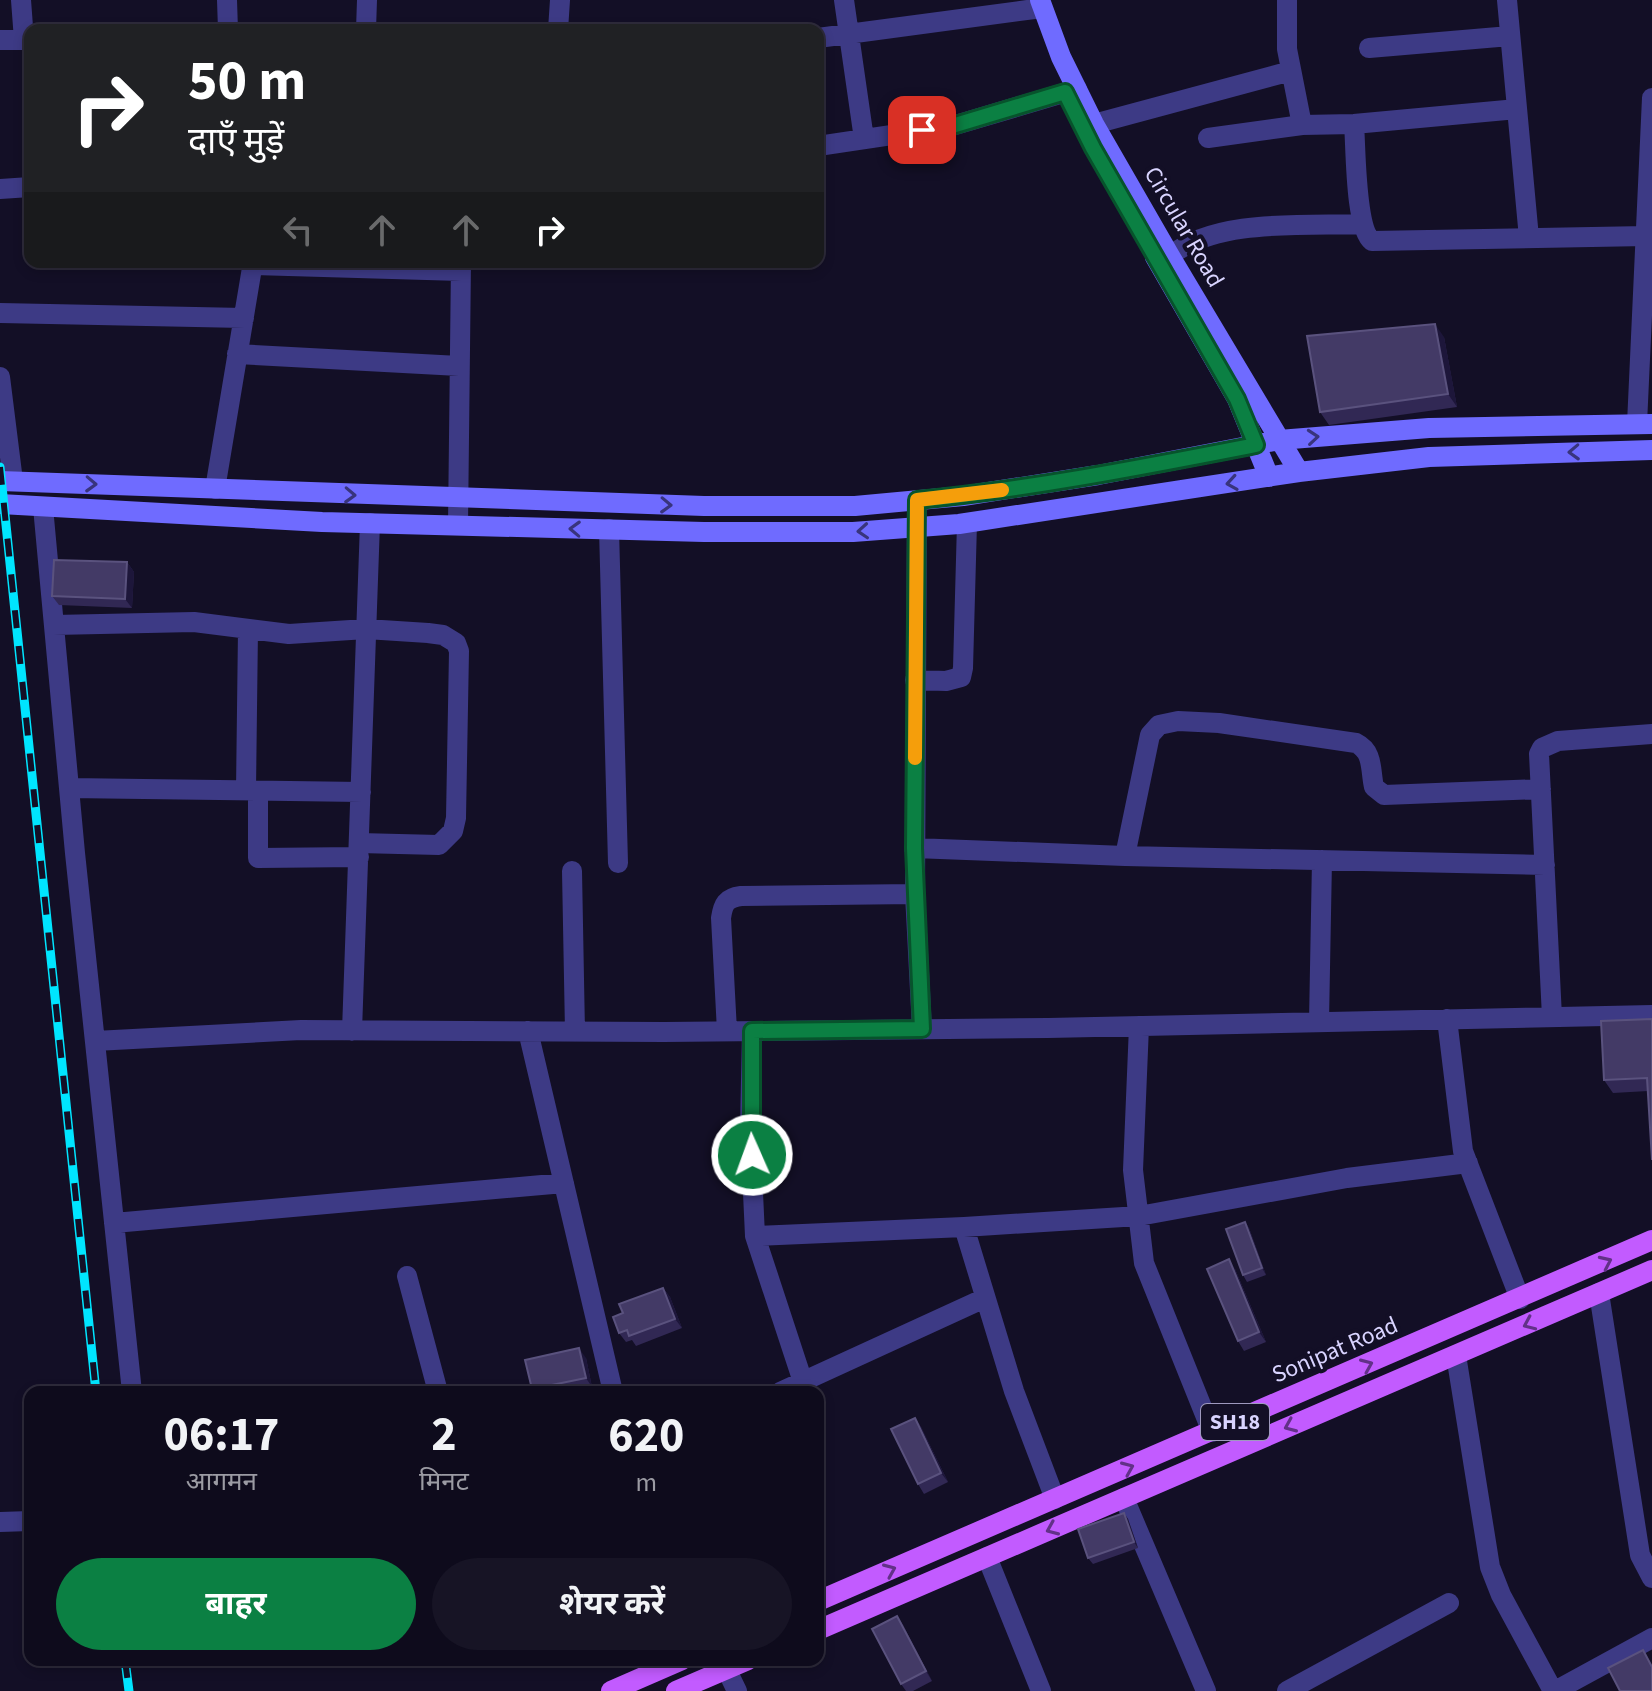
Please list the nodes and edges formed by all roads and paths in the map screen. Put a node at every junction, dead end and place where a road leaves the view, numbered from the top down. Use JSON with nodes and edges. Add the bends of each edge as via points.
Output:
{"nodes":[{"id":1,"x":21,"y":0,"type":"edge"},
{"id":2,"x":227,"y":0,"type":"edge"},
{"id":3,"x":367,"y":0,"type":"edge"},
{"id":4,"x":560,"y":0,"type":"edge"},
{"id":5,"x":844,"y":0,"type":"edge"},
{"id":6,"x":1287,"y":0,"type":"edge"},
{"id":7,"x":1507,"y":0,"type":"edge"},
{"id":8,"x":1034,"y":4,"type":"edge"},
{"id":9,"x":25,"y":24,"type":"edge"},
{"id":10,"x":228,"y":24,"type":"edge"},
{"id":11,"x":366,"y":24,"type":"edge"},
{"id":12,"x":558,"y":24,"type":"edge"},
{"id":13,"x":850,"y":35,"type":"junction"},
{"id":14,"x":1510,"y":36,"type":"junction"},
{"id":15,"x":824,"y":37,"type":"edge"},
{"id":16,"x":0,"y":40,"type":"edge"},
{"id":17,"x":24,"y":40,"type":"edge"},
{"id":18,"x":1369,"y":48,"type":"dead end"},
{"id":19,"x":1291,"y":71,"type":"junction"},
{"id":20,"x":1071,"y":90,"type":"junction"},
{"id":21,"x":1652,"y":98,"type":"edge"},
{"id":22,"x":1517,"y":109,"type":"junction"},
{"id":23,"x":1094,"y":124,"type":"junction"},
{"id":24,"x":1354,"y":124,"type":"junction"},
{"id":25,"x":1302,"y":125,"type":"junction"},
{"id":26,"x":1208,"y":138,"type":"dead end"},
{"id":27,"x":864,"y":139,"type":"junction"},
{"id":28,"x":824,"y":145,"type":"edge"},
{"id":29,"x":24,"y":187,"type":"edge"},
{"id":30,"x":0,"y":189,"type":"edge"},
{"id":31,"x":1362,"y":224,"type":"junction"},
{"id":32,"x":1646,"y":236,"type":"junction"},
{"id":33,"x":1529,"y":238,"type":"junction"},
{"id":34,"x":1170,"y":256,"type":"junction"},
{"id":35,"x":251,"y":268,"type":"edge"},
{"id":36,"x":461,"y":268,"type":"edge"},
{"id":37,"x":0,"y":313,"type":"edge"},
{"id":38,"x":244,"y":318,"type":"junction"},
{"id":39,"x":237,"y":354,"type":"junction"},
{"id":40,"x":459,"y":366,"type":"junction"},
{"id":41,"x":0,"y":377,"type":"edge"},
{"id":42,"x":1645,"y":424,"type":"edge"},
{"id":43,"x":1279,"y":440,"type":"junction"},
{"id":44,"x":1256,"y":445,"type":"junction"},
{"id":45,"x":1652,"y":450,"type":"edge"},
{"id":46,"x":1299,"y":472,"type":"junction"},
{"id":47,"x":1269,"y":477,"type":"junction"},
{"id":48,"x":6,"y":481,"type":"edge"},
{"id":49,"x":215,"y":489,"type":"junction"},
{"id":50,"x":458,"y":498,"type":"junction"},
{"id":51,"x":917,"y":500,"type":"junction"},
{"id":52,"x":0,"y":504,"type":"edge"},
{"id":53,"x":781,"y":506,"type":"junction"},
{"id":54,"x":43,"y":507,"type":"junction"},
{"id":55,"x":370,"y":523,"type":"junction"},
{"id":56,"x":967,"y":523,"type":"junction"},
{"id":57,"x":458,"y":525,"type":"junction"},
{"id":58,"x":916,"y":527,"type":"junction"},
{"id":59,"x":609,"y":529,"type":"junction"},
{"id":60,"x":779,"y":532,"type":"junction"},
{"id":61,"x":54,"y":625,"type":"junction"},
{"id":62,"x":248,"y":629,"type":"junction"},
{"id":63,"x":366,"y":629,"type":"junction"},
{"id":64,"x":915,"y":680,"type":"junction"},
{"id":65,"x":1652,"y":734,"type":"edge"},
{"id":66,"x":69,"y":788,"type":"junction"},
{"id":67,"x":1541,"y":789,"type":"junction"},
{"id":68,"x":252,"y":790,"type":"junction"},
{"id":69,"x":361,"y":792,"type":"junction"},
{"id":70,"x":914,"y":848,"type":"junction"},
{"id":71,"x":359,"y":850,"type":"junction"},
{"id":72,"x":1125,"y":856,"type":"junction"},
{"id":73,"x":1322,"y":860,"type":"junction"},
{"id":74,"x":618,"y":863,"type":"dead end"},
{"id":75,"x":1545,"y":865,"type":"junction"},
{"id":76,"x":572,"y":871,"type":"dead end"},
{"id":77,"x":915,"y":894,"type":"junction"},
{"id":78,"x":1652,"y":1015,"type":"edge"},
{"id":79,"x":1552,"y":1017,"type":"junction"},
{"id":80,"x":1447,"y":1019,"type":"junction"},
{"id":81,"x":1319,"y":1022,"type":"junction"},
{"id":82,"x":1139,"y":1026,"type":"junction"},
{"id":83,"x":922,"y":1029,"type":"junction"},
{"id":84,"x":352,"y":1031,"type":"junction"},
{"id":85,"x":528,"y":1031,"type":"junction"},
{"id":86,"x":727,"y":1031,"type":"junction"},
{"id":87,"x":752,"y":1031,"type":"junction"},
{"id":88,"x":575,"y":1032,"type":"junction"},
{"id":89,"x":95,"y":1041,"type":"junction"},
{"id":90,"x":1468,"y":1163,"type":"junction"},
{"id":91,"x":564,"y":1183,"type":"junction"},
{"id":92,"x":1139,"y":1216,"type":"junction"},
{"id":93,"x":114,"y":1223,"type":"junction"},
{"id":94,"x":964,"y":1227,"type":"junction"},
{"id":95,"x":755,"y":1236,"type":"junction"},
{"id":96,"x":1652,"y":1240,"type":"edge"},
{"id":97,"x":1652,"y":1270,"type":"edge"},
{"id":98,"x":407,"y":1276,"type":"dead end"},
{"id":99,"x":1599,"y":1293,"type":"junction"},
{"id":100,"x":985,"y":1298,"type":"junction"},
{"id":101,"x":1520,"y":1299,"type":"junction"},
{"id":102,"x":1456,"y":1355,"type":"junction"},
{"id":103,"x":803,"y":1382,"type":"junction"},
{"id":104,"x":131,"y":1386,"type":"edge"},
{"id":105,"x":436,"y":1386,"type":"edge"},
{"id":106,"x":612,"y":1386,"type":"edge"},
{"id":107,"x":794,"y":1386,"type":"edge"},
{"id":108,"x":1212,"y":1432,"type":"junction"},
{"id":109,"x":1124,"y":1498,"type":"junction"},
{"id":110,"x":1055,"y":1499,"type":"junction"},
{"id":111,"x":24,"y":1521,"type":"edge"},
{"id":112,"x":0,"y":1522,"type":"edge"},
{"id":113,"x":987,"y":1557,"type":"junction"},
{"id":114,"x":1652,"y":1578,"type":"edge"},
{"id":115,"x":824,"y":1598,"type":"edge"},
{"id":116,"x":1449,"y":1603,"type":"dead end"},
{"id":117,"x":824,"y":1627,"type":"edge"},
{"id":118,"x":1652,"y":1638,"type":"edge"},
{"id":119,"x":668,"y":1666,"type":"edge"},
{"id":120,"x":722,"y":1666,"type":"edge"},
{"id":121,"x":724,"y":1666,"type":"edge"},
{"id":122,"x":611,"y":1691,"type":"edge"},
{"id":123,"x":676,"y":1691,"type":"edge"},
{"id":124,"x":737,"y":1691,"type":"edge"},
{"id":125,"x":1041,"y":1691,"type":"edge"},
{"id":126,"x":1206,"y":1691,"type":"edge"},
{"id":127,"x":1287,"y":1691,"type":"edge"},
{"id":128,"x":1554,"y":1691,"type":"edge"}],
"edges":[{"from":1,"to":9,"type":"street"},
{"from":2,"to":10,"type":"street"},
{"from":3,"to":11,"type":"street"},
{"from":4,"to":12,"type":"street"},
{"from":5,"to":13,"type":"street"},
{"from":6,"to":19,"type":"street"},
{"from":7,"to":14,"type":"street"},
{"from":8,"to":13,"type":"street"},
{"from":8,"to":20,"type":"main road","name":"Circular Road","via":[[1048,59]]},
{"from":13,"to":15,"type":"street"},
{"from":13,"to":27,"type":"street"},
{"from":14,"to":18,"type":"street"},
{"from":14,"to":22,"type":"street"},
{"from":16,"to":17,"type":"street"},
{"from":19,"to":23,"type":"street"},
{"from":19,"to":25,"type":"street"},
{"from":20,"to":23,"type":"main road","name":"Circular Road"},
{"from":20,"to":27,"type":"street","via":[[952,126]]},
{"from":20,"to":44,"type":"main road","name":"Circular Road","via":[[1093,148],[1237,399]]},
{"from":21,"to":32,"type":"street"},
{"from":22,"to":24,"type":"street"},
{"from":22,"to":33,"type":"street"},
{"from":23,"to":34,"type":"main road","name":"Circular Road"},
{"from":24,"to":25,"type":"street"},
{"from":24,"to":31,"type":"street"},
{"from":25,"to":26,"type":"street"},
{"from":27,"to":28,"type":"street"},
{"from":29,"to":30,"type":"street"},
{"from":31,"to":33,"type":"street","via":[[1365,236],[1385,243]]},
{"from":31,"to":34,"type":"street","via":[[1208,234]]},
{"from":32,"to":33,"type":"street"},
{"from":32,"to":42,"type":"street"},
{"from":34,"to":43,"type":"main road","name":"Circular Road"},
{"from":35,"to":38,"type":"street"},
{"from":36,"to":40,"type":"street"},
{"from":37,"to":38,"type":"street"},
{"from":38,"to":39,"type":"street"},
{"from":39,"to":40,"type":"street"},
{"from":39,"to":49,"type":"street"},
{"from":40,"to":50,"type":"street"},
{"from":41,"to":48,"type":"street"},
{"from":43,"to":42,"type":"main road","one_way":true,"via":[[1429,428]]},
{"from":43,"to":44,"type":"main road"},
{"from":43,"to":46,"type":"main road","name":"Circular Road"},
{"from":44,"to":47,"type":"main road","name":"Circular Road"},
{"from":44,"to":51,"type":"main road","via":[[1098,475]]},
{"from":45,"to":46,"type":"main road","one_way":true,"via":[[1429,457]]},
{"from":46,"to":47,"type":"main road"},
{"from":47,"to":56,"type":"main road","one_way":true},
{"from":48,"to":49,"type":"main road","one_way":true},
{"from":49,"to":50,"type":"main road","one_way":true},
{"from":50,"to":53,"type":"main road","one_way":true},
{"from":50,"to":57,"type":"street"},
{"from":51,"to":53,"type":"main road"},
{"from":51,"to":58,"type":"street"},
{"from":52,"to":54,"type":"main road"},
{"from":53,"to":60,"type":"main road"},
{"from":54,"to":55,"type":"main road"},
{"from":54,"to":61,"type":"street"},
{"from":55,"to":57,"type":"main road"},
{"from":55,"to":63,"type":"street"},
{"from":56,"to":58,"type":"main road"},
{"from":56,"to":64,"type":"street","via":[[961,677]]},
{"from":59,"to":57,"type":"main road","one_way":true},
{"from":58,"to":60,"type":"main road","one_way":true},
{"from":58,"to":64,"type":"street"},
{"from":59,"to":60,"type":"main road"},
{"from":59,"to":74,"type":"street"},
{"from":61,"to":62,"type":"street","via":[[194,622]]},
{"from":61,"to":66,"type":"street"},
{"from":62,"to":63,"type":"street","via":[[289,634]]},
{"from":62,"to":68,"type":"street"},
{"from":63,"to":69,"type":"street"},
{"from":63,"to":71,"type":"street","via":[[443,635],[456,643],[456,818],[453,831],[439,845]]},
{"from":64,"to":70,"type":"street"},
{"from":65,"to":67,"type":"street","via":[[1548,743],[1539,754]]},
{"from":66,"to":68,"type":"street"},
{"from":66,"to":89,"type":"street"},
{"from":67,"to":72,"type":"street","via":[[1384,795],[1374,787],[1370,756],[1356,743],[1219,723],[1169,722],[1150,735]]},
{"from":67,"to":75,"type":"street"},
{"from":68,"to":69,"type":"street"},
{"from":68,"to":71,"type":"street","via":[[258,858]]},
{"from":69,"to":71,"type":"street"},
{"from":70,"to":72,"type":"street"},
{"from":70,"to":77,"type":"street"},
{"from":71,"to":84,"type":"street"},
{"from":72,"to":73,"type":"street"},
{"from":73,"to":75,"type":"street"},
{"from":73,"to":81,"type":"street"},
{"from":75,"to":79,"type":"street"},
{"from":76,"to":88,"type":"street"},
{"from":77,"to":83,"type":"street"},
{"from":77,"to":86,"type":"street","via":[[728,899],[721,918]]},
{"from":78,"to":79,"type":"street"},
{"from":79,"to":80,"type":"street"},
{"from":80,"to":81,"type":"street"},
{"from":80,"to":90,"type":"street"},
{"from":81,"to":82,"type":"street"},
{"from":82,"to":83,"type":"street"},
{"from":82,"to":92,"type":"street","via":[[1133,1170]]},
{"from":83,"to":87,"type":"street"},
{"from":84,"to":85,"type":"street"},
{"from":84,"to":89,"type":"street"},
{"from":85,"to":88,"type":"street"},
{"from":85,"to":91,"type":"street"},
{"from":86,"to":87,"type":"street"},
{"from":86,"to":88,"type":"street"},
{"from":87,"to":95,"type":"street"},
{"from":89,"to":93,"type":"street"},
{"from":90,"to":92,"type":"street","via":[[1347,1178]]},
{"from":90,"to":101,"type":"street"},
{"from":91,"to":93,"type":"street"},
{"from":91,"to":106,"type":"street"},
{"from":92,"to":94,"type":"street"},
{"from":92,"to":108,"type":"street","via":[[1144,1263]]},
{"from":93,"to":104,"type":"street"},
{"from":94,"to":95,"type":"street"},
{"from":94,"to":100,"type":"street"},
{"from":95,"to":103,"type":"street"},
{"from":101,"to":96,"type":"main road","name":"Sonipat Road","number":"SH18","one_way":true},
{"from":97,"to":99,"type":"main road","number":"SH18"},
{"from":98,"to":105,"type":"street"},
{"from":99,"to":102,"type":"main road","number":"SH18","one_way":true},
{"from":99,"to":114,"type":"street","via":[[1640,1555]]},
{"from":100,"to":103,"type":"street"},
{"from":100,"to":110,"type":"street"},
{"from":108,"to":101,"type":"main road","name":"Sonipat Road","number":"SH18","one_way":true},
{"from":102,"to":109,"type":"main road","number":"SH18","one_way":true},
{"from":102,"to":128,"type":"street","via":[[1490,1567]]},
{"from":103,"to":107,"type":"street"},
{"from":110,"to":108,"type":"main road","name":"Sonipat Road","number":"SH18","one_way":true},
{"from":109,"to":113,"type":"main road","number":"SH18","one_way":true},
{"from":109,"to":126,"type":"street"},
{"from":115,"to":110,"type":"main road","name":"Sonipat Road","number":"SH18","one_way":true},
{"from":111,"to":112,"type":"street"},
{"from":113,"to":117,"type":"main road","number":"SH18"},
{"from":113,"to":125,"type":"street"},
{"from":116,"to":127,"type":"street"},
{"from":118,"to":128,"type":"street"},
{"from":119,"to":122,"type":"main road"},
{"from":120,"to":123,"type":"main road"},
{"from":121,"to":124,"type":"street"}]}
